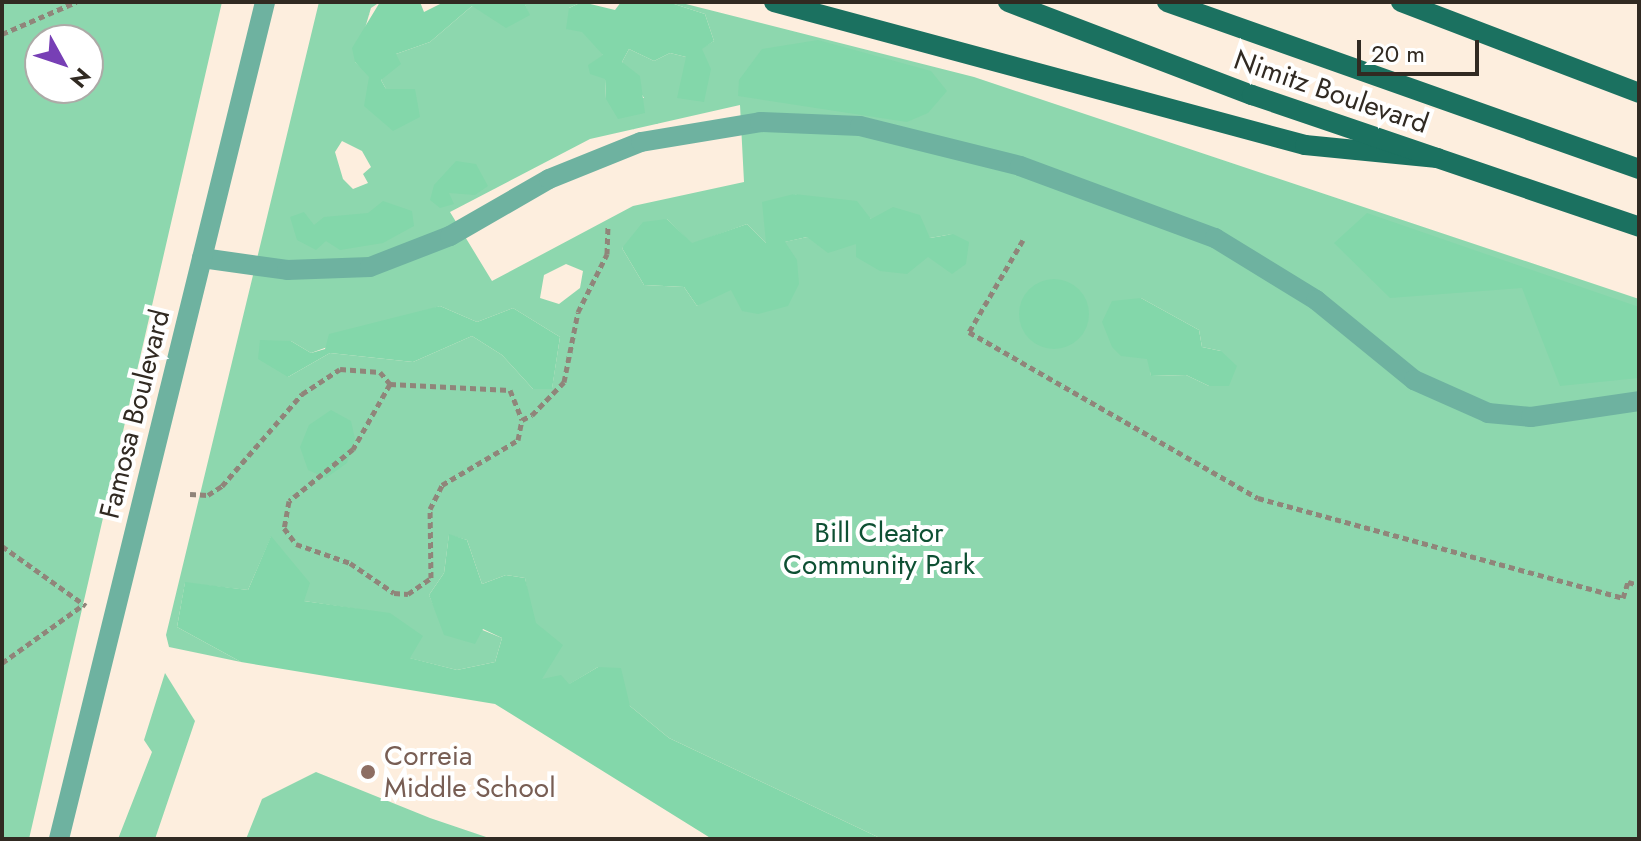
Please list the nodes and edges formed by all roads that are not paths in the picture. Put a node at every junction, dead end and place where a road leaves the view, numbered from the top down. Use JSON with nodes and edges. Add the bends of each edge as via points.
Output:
{"nodes":[{"id":1,"x":265,"y":2,"type":"edge"},
{"id":2,"x":774,"y":2,"type":"edge"},
{"id":3,"x":1008,"y":2,"type":"edge"},
{"id":4,"x":1167,"y":2,"type":"edge"},
{"id":5,"x":1401,"y":2,"type":"edge"},
{"id":6,"x":1639,"y":93,"type":"edge"},
{"id":7,"x":1437,"y":158,"type":"junction"},
{"id":8,"x":1639,"y":169,"type":"edge"},
{"id":9,"x":1639,"y":227,"type":"edge"},
{"id":10,"x":202,"y":258,"type":"junction"},
{"id":11,"x":1639,"y":401,"type":"edge"},
{"id":12,"x":59,"y":839,"type":"edge"}],
"edges":[{"from":1,"to":10,"type":"street","name":"Famosa Boulevard"},
{"from":2,"to":7,"type":"main road","via":[[1305,145]]},
{"from":3,"to":7,"type":"main road","name":"Nimitz Boulevard"},
{"from":4,"to":8,"type":"main road","name":"Nimitz Boulevard"},
{"from":5,"to":6,"type":"main road"},
{"from":7,"to":9,"type":"main road","name":"Nimitz Boulevard"},
{"from":10,"to":11,"type":"street","via":[[287,270],[370,267],[450,236],[549,179],[641,142],[760,122],[860,126],[1020,166],[1215,238],[1316,300],[1414,380],[1488,413],[1574,413]]},
{"from":10,"to":12,"type":"street","name":"Famosa Boulevard"}]}
